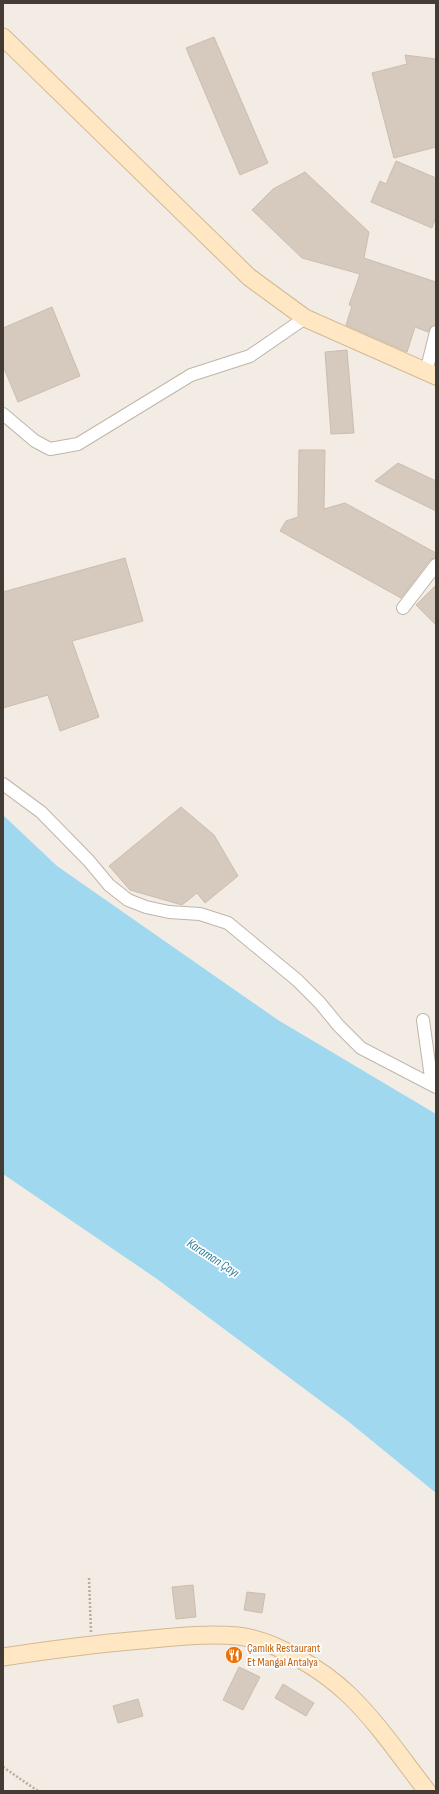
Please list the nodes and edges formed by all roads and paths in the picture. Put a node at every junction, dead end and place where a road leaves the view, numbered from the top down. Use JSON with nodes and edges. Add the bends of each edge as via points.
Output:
{"nodes":[{"id":1,"x":3,"y":37,"type":"edge"},
{"id":2,"x":304,"y":318,"type":"junction"},
{"id":3,"x":436,"y":332,"type":"edge"},
{"id":4,"x":431,"y":374,"type":"edge"},
{"id":5,"x":3,"y":414,"type":"edge"},
{"id":6,"x":436,"y":565,"type":"edge"},
{"id":7,"x":403,"y":608,"type":"dead end"},
{"id":8,"x":3,"y":784,"type":"edge"},
{"id":9,"x":424,"y":1020,"type":"dead end"},
{"id":10,"x":432,"y":1053,"type":"edge"},
{"id":11,"x":434,"y":1086,"type":"edge"},
{"id":12,"x":89,"y":1578,"type":"dead end"},
{"id":13,"x":91,"y":1644,"type":"junction"},
{"id":14,"x":3,"y":1656,"type":"edge"},
{"id":15,"x":3,"y":1768,"type":"edge"},
{"id":16,"x":38,"y":1791,"type":"edge"},
{"id":17,"x":427,"y":1791,"type":"edge"}],
"edges":[{"from":1,"to":2,"type":"street","via":[[249,277]]},
{"from":2,"to":4,"type":"street"},
{"from":2,"to":5,"type":"street","via":[[250,356],[191,375],[78,444],[50,449],[35,441]]},
{"from":3,"to":4,"type":"street"},
{"from":6,"to":7,"type":"street"},
{"from":8,"to":11,"type":"street","via":[[41,812],[109,885],[128,900],[146,907],[169,912],[200,914],[228,923],[297,980],[361,1048]]},
{"from":9,"to":10,"type":"street"},
{"from":10,"to":11,"type":"street"},
{"from":12,"to":13,"type":"path"},
{"from":13,"to":14,"type":"street"},
{"from":13,"to":17,"type":"street","via":[[183,1636],[239,1636],[278,1647],[314,1667],[349,1695],[389,1741]]},
{"from":15,"to":16,"type":"path"}]}
